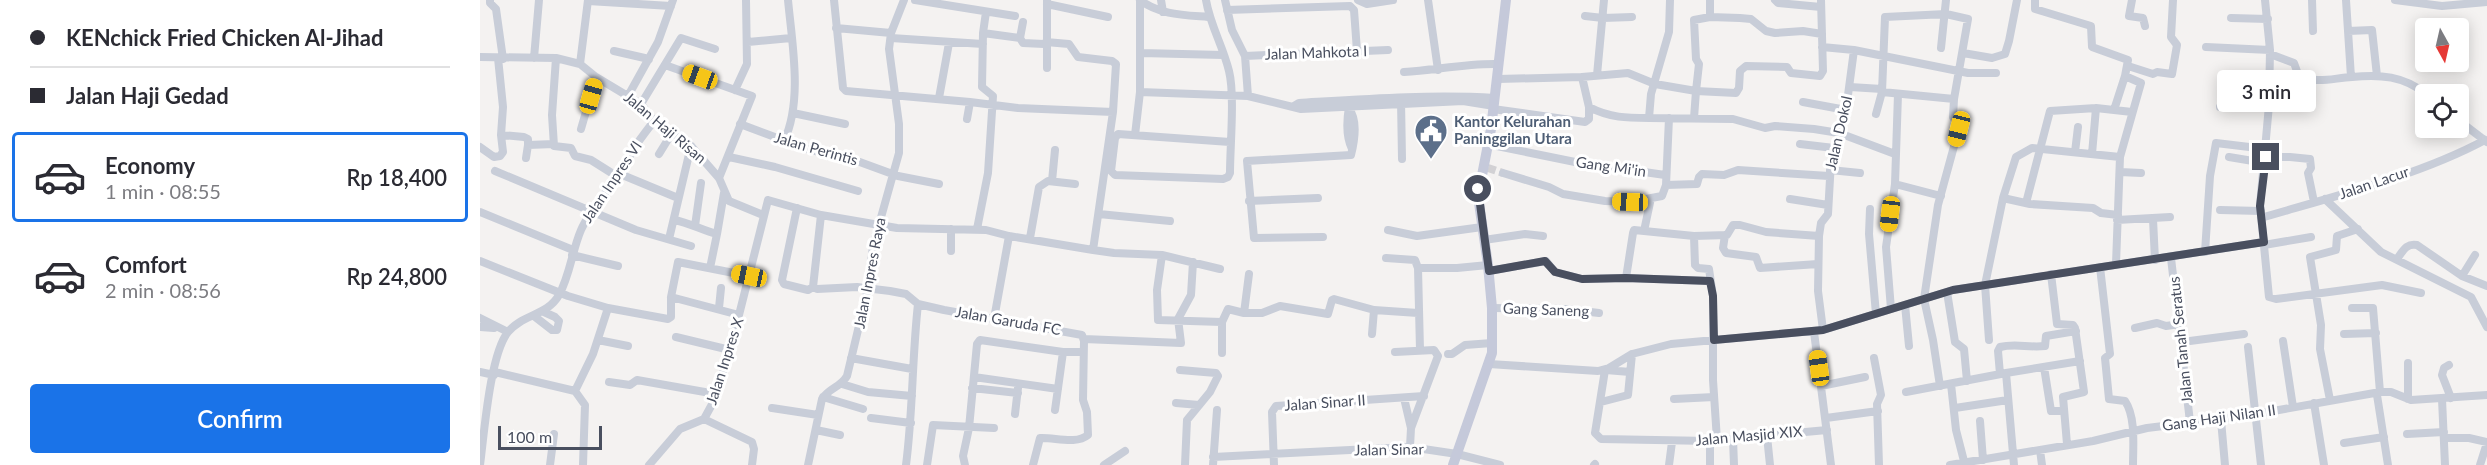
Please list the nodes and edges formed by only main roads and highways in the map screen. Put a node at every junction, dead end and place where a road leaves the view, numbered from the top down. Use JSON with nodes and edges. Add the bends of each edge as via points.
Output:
{"nodes":[{"id":1,"x":1506,"y":0,"type":"edge"},
{"id":2,"x":1453,"y":465,"type":"edge"}],
"edges":[{"from":1,"to":2,"type":"main road","via":[[1478,196],[1489,268],[1492,343],[1489,364]]}]}
